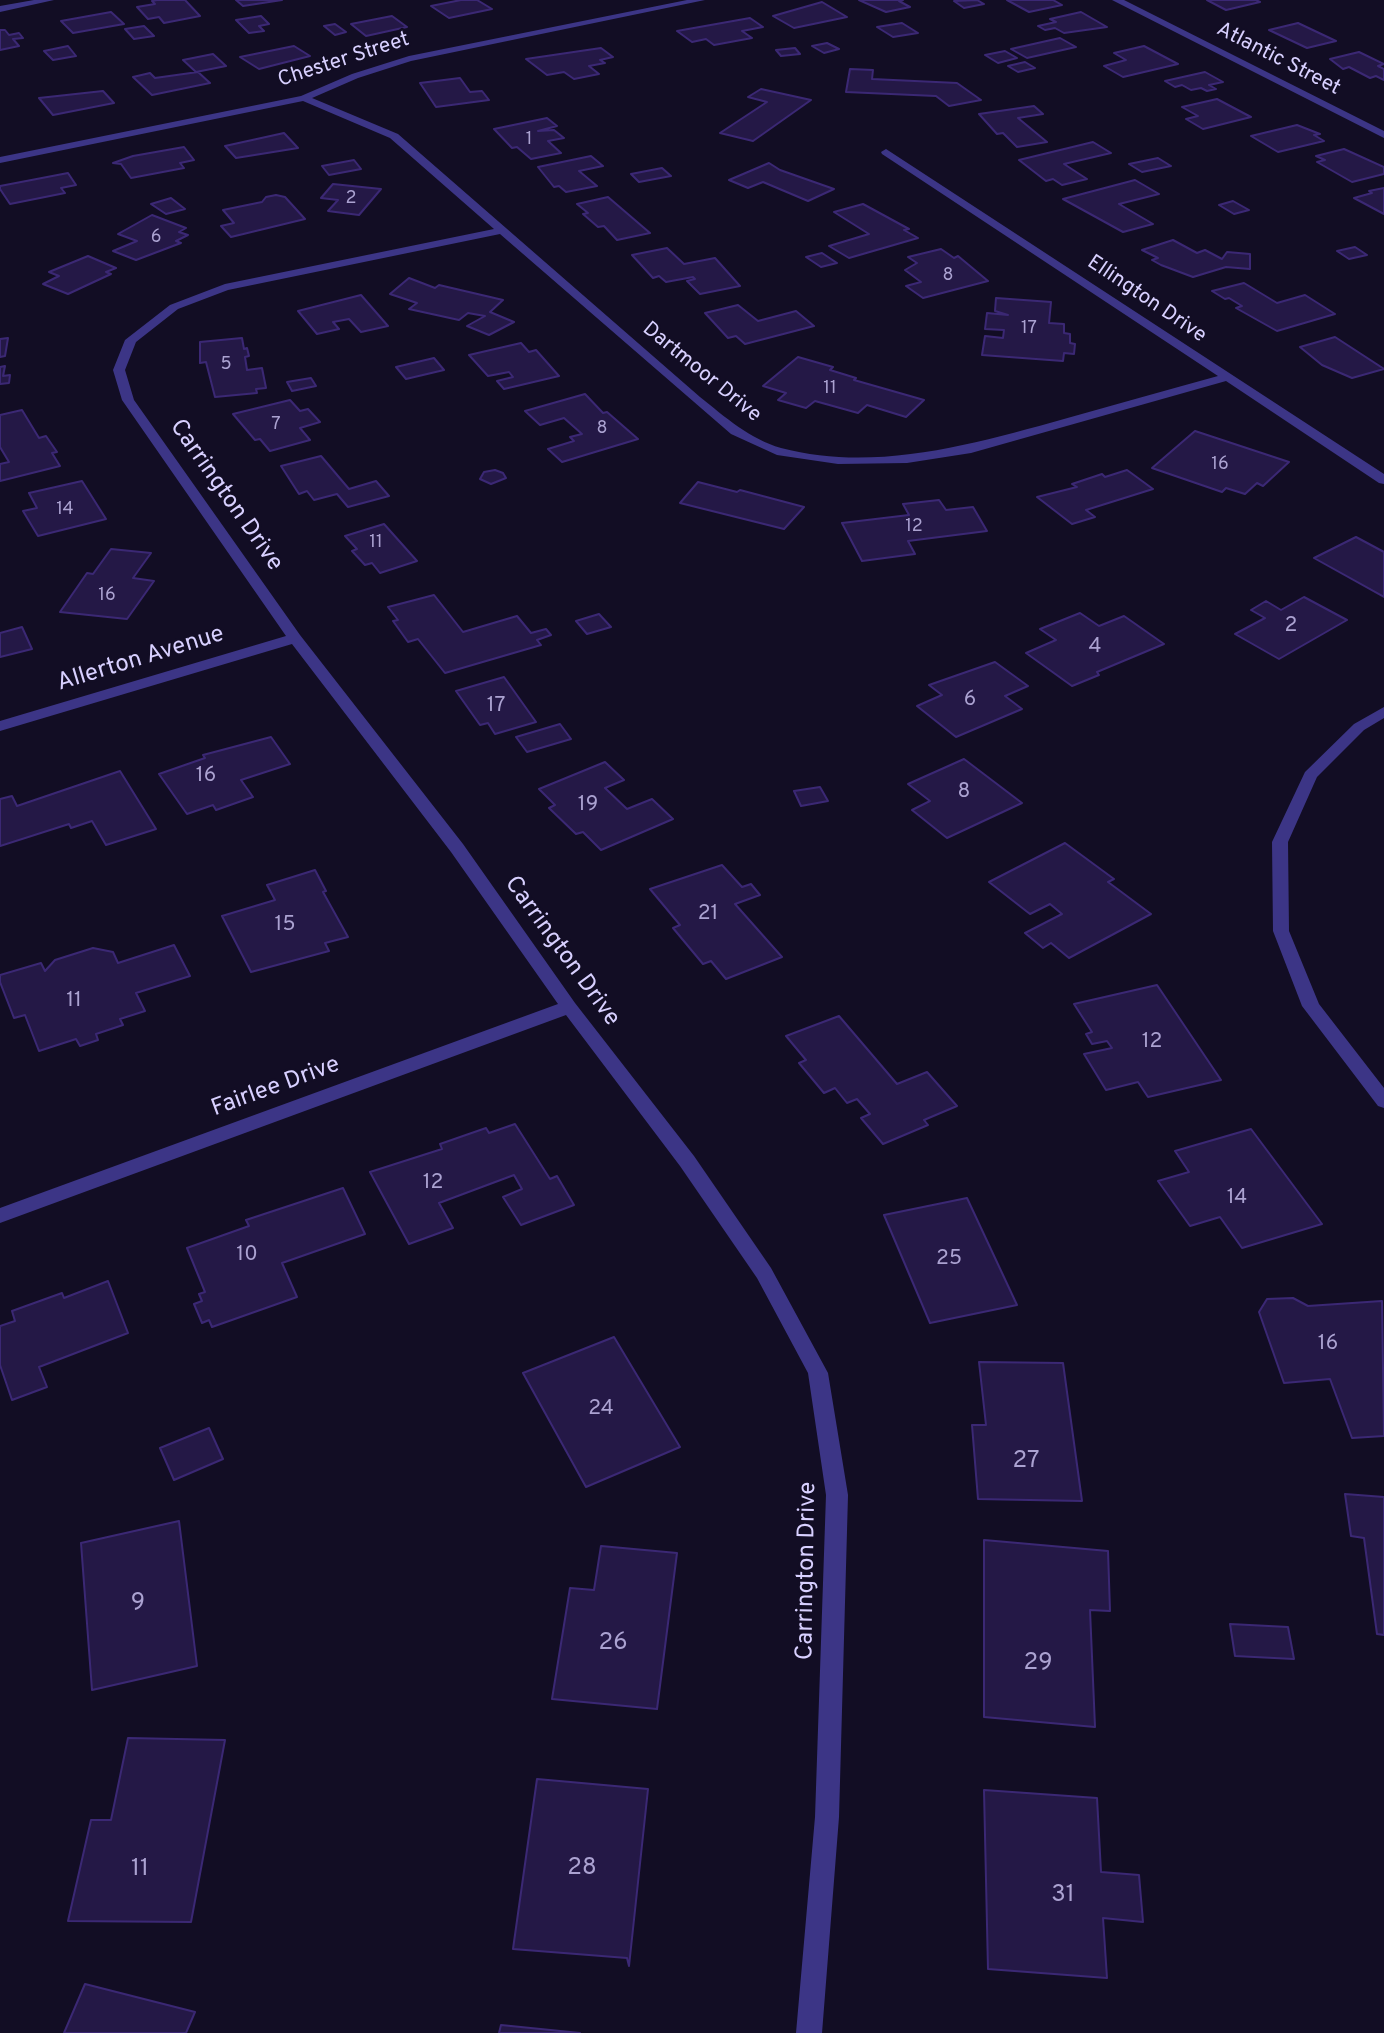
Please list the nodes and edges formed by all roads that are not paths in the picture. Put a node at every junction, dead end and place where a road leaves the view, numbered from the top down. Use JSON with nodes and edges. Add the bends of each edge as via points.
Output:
{"nodes":[{"id":1,"x":49,"y":0,"type":"edge"},
{"id":2,"x":700,"y":0,"type":"edge"},
{"id":3,"x":1118,"y":0,"type":"edge"},
{"id":4,"x":0,"y":9,"type":"edge"},
{"id":5,"x":304,"y":98,"type":"junction"},
{"id":6,"x":1384,"y":135,"type":"edge"},
{"id":7,"x":886,"y":152,"type":"dead end"},
{"id":8,"x":0,"y":160,"type":"edge"},
{"id":9,"x":501,"y":230,"type":"junction"},
{"id":10,"x":1227,"y":377,"type":"junction"},
{"id":11,"x":1384,"y":480,"type":"edge"},
{"id":12,"x":295,"y":638,"type":"junction"},
{"id":13,"x":1384,"y":711,"type":"edge"},
{"id":14,"x":0,"y":726,"type":"edge"},
{"id":15,"x":569,"y":1007,"type":"junction"},
{"id":16,"x":1384,"y":1101,"type":"edge"},
{"id":17,"x":0,"y":1216,"type":"edge"},
{"id":18,"x":809,"y":2033,"type":"edge"}],
"edges":[{"from":1,"to":4,"type":"street"},
{"from":2,"to":5,"type":"street","name":"Chester Street","via":[[409,59]]},
{"from":3,"to":6,"type":"street","name":"Atlantic Street"},
{"from":5,"to":8,"type":"street","name":"Chester Street"},
{"from":5,"to":9,"type":"street","name":"Dartmoor Drive","via":[[394,135]]},
{"from":7,"to":10,"type":"street","name":"Ellington Drive"},
{"from":9,"to":10,"type":"street","name":"Dartmoor Drive","via":[[735,431],[776,451],[838,460],[907,459],[971,449]]},
{"from":9,"to":12,"type":"street","name":"Carrington Drive","via":[[225,287],[174,307],[131,340],[119,370],[128,400]]},
{"from":10,"to":11,"type":"street","name":"Ellington Drive"},
{"from":12,"to":14,"type":"street","name":"Allerton Avenue"},
{"from":12,"to":15,"type":"street","name":"Carrington Drive","via":[[457,848]]},
{"from":13,"to":16,"type":"street","via":[[1359,727],[1310,775],[1280,842],[1281,931],[1311,1006]]},
{"from":15,"to":17,"type":"street","name":"Fairlee Drive"},
{"from":15,"to":18,"type":"street","name":"Carrington Drive","via":[[687,1161],[748,1251],[818,1373],[837,1495],[827,1817]]}]}
